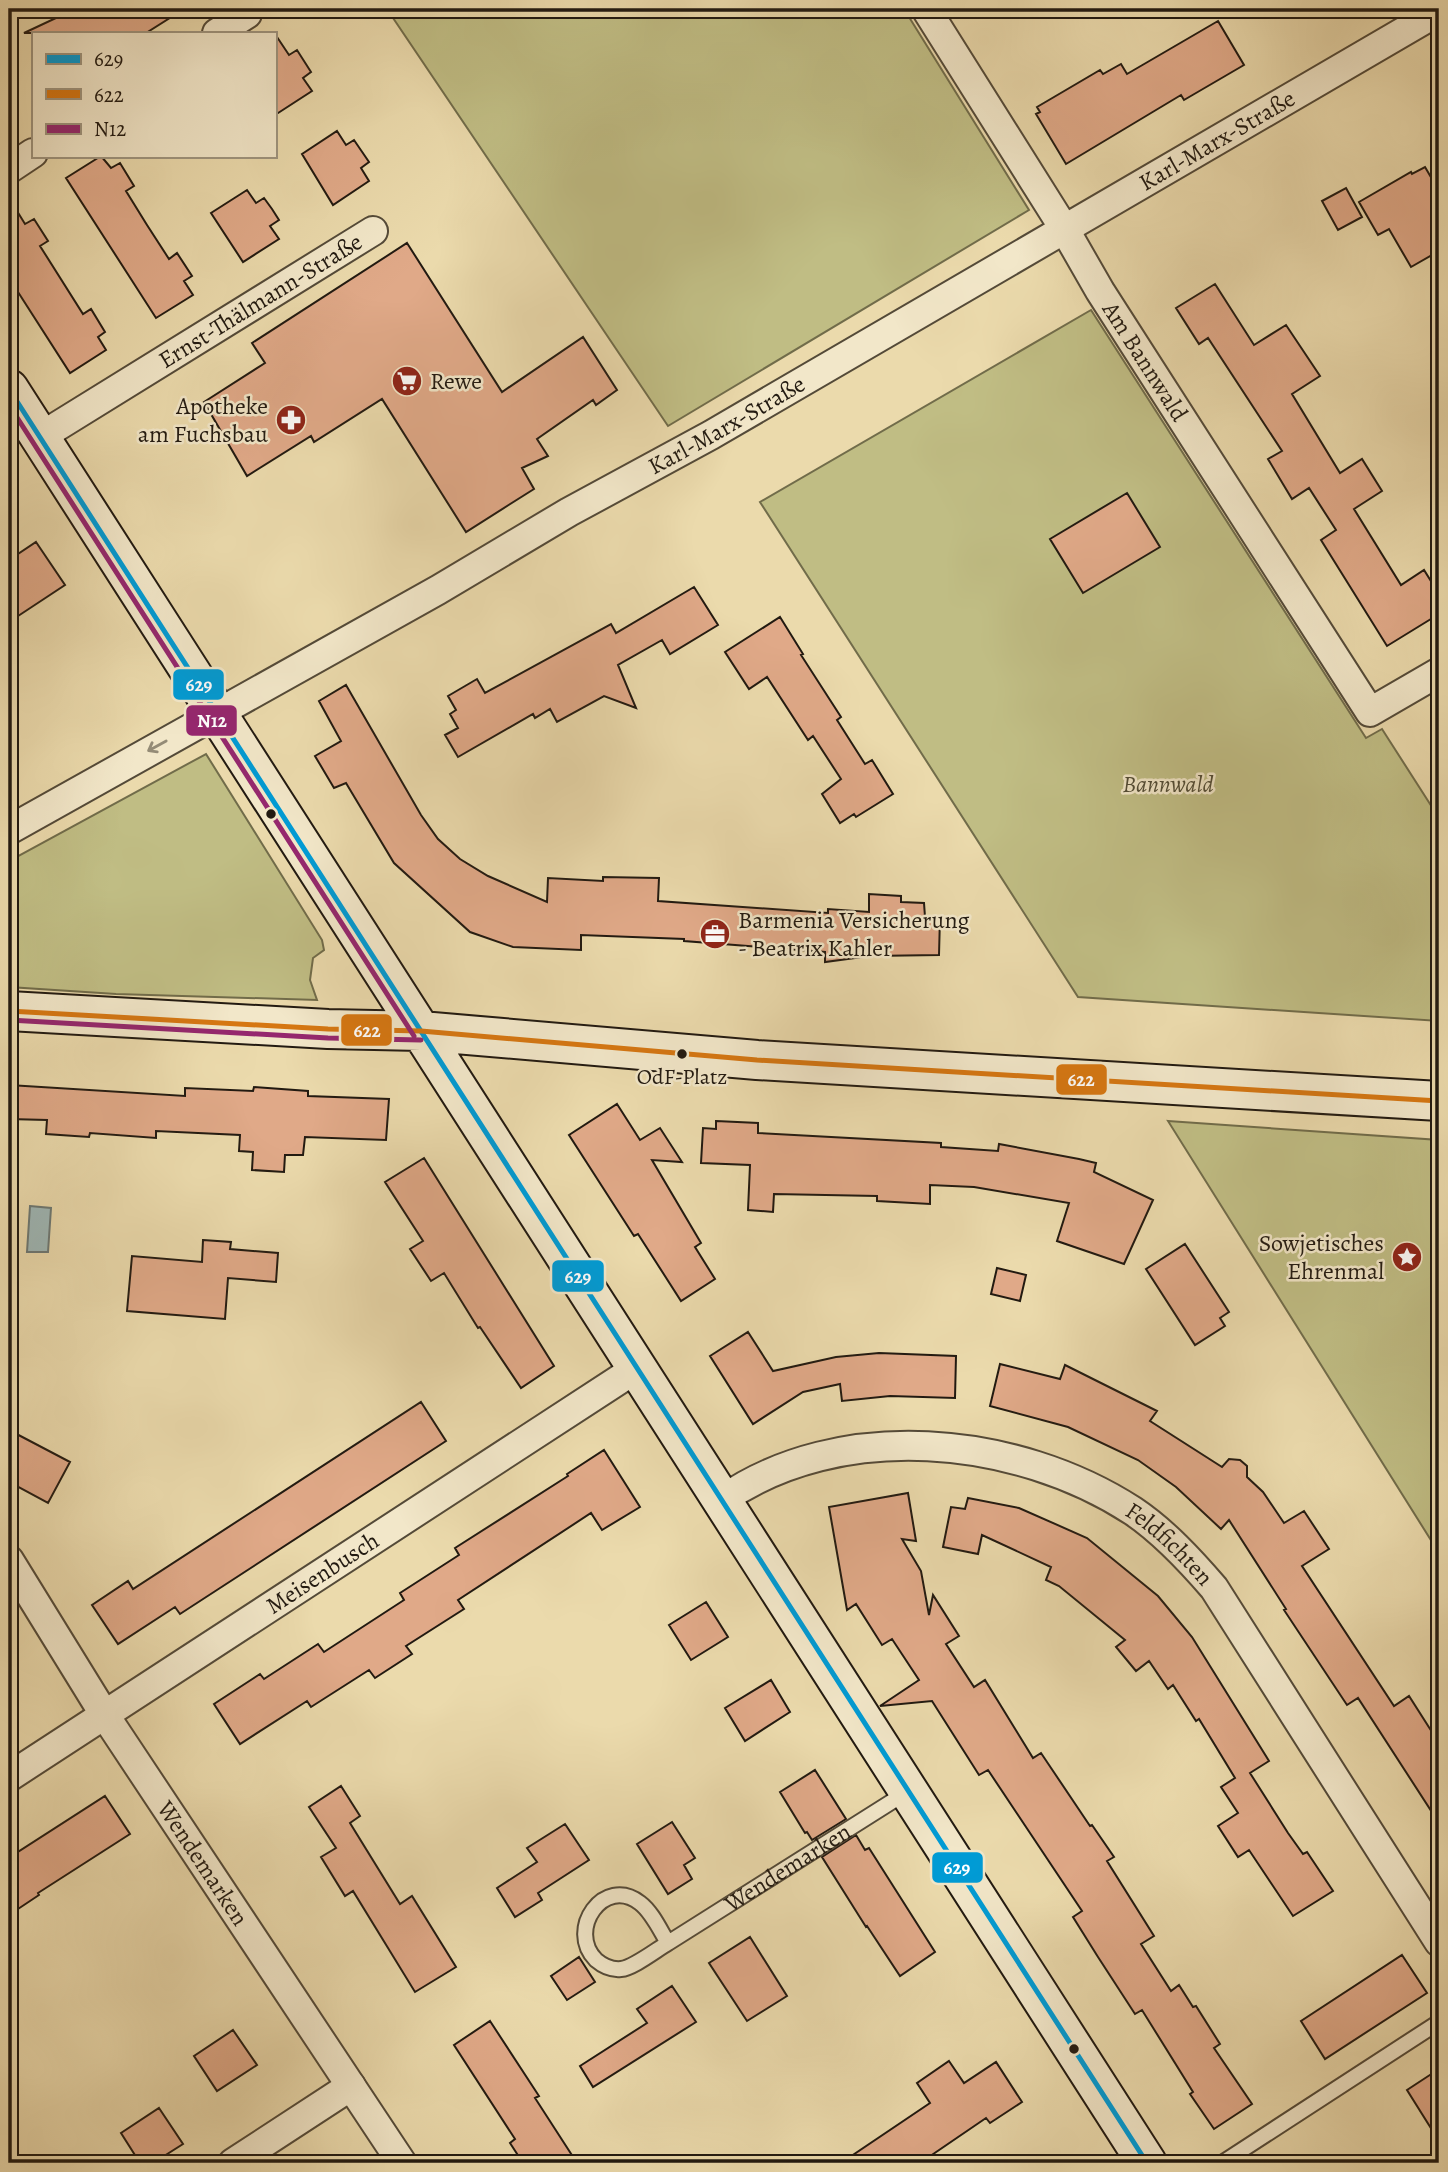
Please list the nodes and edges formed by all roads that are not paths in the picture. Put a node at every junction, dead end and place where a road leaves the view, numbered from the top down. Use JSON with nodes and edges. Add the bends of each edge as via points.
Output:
{"nodes":[{"id":1,"x":926,"y":9,"type":"edge"},
{"id":2,"x":1439,"y":10,"type":"edge"},
{"id":3,"x":247,"y":14,"type":"dead end"},
{"id":4,"x":219,"y":32,"type":"edge"},
{"id":5,"x":32,"y":154,"type":"edge"},
{"id":6,"x":9,"y":169,"type":"edge"},
{"id":7,"x":1065,"y":230,"type":"junction"},
{"id":8,"x":373,"y":231,"type":"dead end"},
{"id":9,"x":9,"y":389,"type":"edge"},
{"id":10,"x":40,"y":438,"type":"junction"},
{"id":11,"x":1439,"y":672,"type":"edge"},
{"id":12,"x":217,"y":713,"type":"junction"},
{"id":13,"x":9,"y":830,"type":"edge"},
{"id":14,"x":9,"y":1011,"type":"edge"},
{"id":15,"x":421,"y":1031,"type":"junction"},
{"id":16,"x":1439,"y":1101,"type":"edge"},
{"id":17,"x":636,"y":1368,"type":"junction"},
{"id":18,"x":722,"y":1500,"type":"junction"},
{"id":19,"x":9,"y":1560,"type":"edge"},
{"id":20,"x":104,"y":1714,"type":"junction"},
{"id":21,"x":9,"y":1777,"type":"edge"},
{"id":22,"x":908,"y":1791,"type":"junction"},
{"id":23,"x":1439,"y":1942,"type":"edge"},
{"id":24,"x":668,"y":1943,"type":"junction"},
{"id":25,"x":1439,"y":2022,"type":"edge"},
{"id":26,"x":351,"y":2086,"type":"junction"},
{"id":27,"x":233,"y":2163,"type":"edge"},
{"id":28,"x":402,"y":2163,"type":"edge"},
{"id":29,"x":1147,"y":2163,"type":"edge"},
{"id":30,"x":1222,"y":2163,"type":"edge"}],
"edges":[{"from":1,"to":7,"type":"street","name":"Am Bannwald"},
{"from":2,"to":7,"type":"street","name":"Karl-Marx-Straße"},
{"from":3,"to":4,"type":"street"},
{"from":5,"to":6,"type":"street"},
{"from":7,"to":11,"type":"street","name":"Am Bannwald","via":[[1100,292],[1370,712]]},
{"from":7,"to":12,"type":"street","name":"Karl-Marx-Straße"},
{"from":8,"to":10,"type":"street","name":"Ernst-Thälmann-Straße"},
{"from":9,"to":10,"type":"street"},
{"from":10,"to":12,"type":"street"},
{"from":12,"to":13,"type":"street","name":"Karl-Marx-Straße","one_way":true},
{"from":12,"to":15,"type":"street"},
{"from":14,"to":15,"type":"street"},
{"from":15,"to":16,"type":"street","via":[[766,1061]]},
{"from":15,"to":17,"type":"street"},
{"from":17,"to":18,"type":"street"},
{"from":17,"to":20,"type":"street","name":"Meisenbusch"},
{"from":18,"to":22,"type":"street"},
{"from":18,"to":23,"type":"street","name":"Feldfichten","via":[[767,1473],[827,1454],[864,1447],[942,1446],[1059,1473],[1135,1513],[1167,1538],[1214,1588]]},
{"from":19,"to":20,"type":"street","name":"Wendemarken"},
{"from":20,"to":21,"type":"street","name":"Meisenbusch"},
{"from":20,"to":26,"type":"street","name":"Wendemarken"},
{"from":22,"to":24,"type":"lane","name":"Wendemarken"},
{"from":22,"to":29,"type":"street"},
{"from":24,"to":24,"type":"lane","name":"Wendemarken","via":[[643,1905],[621,1895],[591,1911],[586,1922],[586,1946],[593,1957],[614,1969],[624,1969]]},
{"from":25,"to":30,"type":"lane"},
{"from":26,"to":27,"type":"street"},
{"from":26,"to":28,"type":"street","name":"Wendemarken"}]}
